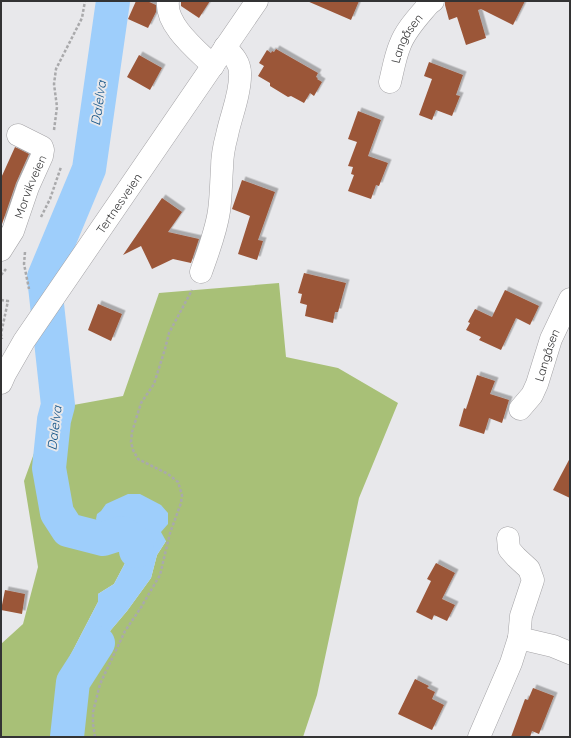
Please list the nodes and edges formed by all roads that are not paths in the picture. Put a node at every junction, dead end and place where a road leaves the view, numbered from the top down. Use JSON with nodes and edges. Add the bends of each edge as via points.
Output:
{"nodes":[{"id":1,"x":168,"y":1,"type":"edge"},
{"id":2,"x":257,"y":1,"type":"edge"},
{"id":3,"x":433,"y":1,"type":"edge"},
{"id":4,"x":225,"y":47,"type":"junction"},
{"id":5,"x":213,"y":66,"type":"junction"},
{"id":6,"x":390,"y":82,"type":"dead end"},
{"id":7,"x":18,"y":135,"type":"dead end"},
{"id":8,"x":3,"y":260,"type":"edge"},
{"id":9,"x":201,"y":272,"type":"road end"},
{"id":10,"x":570,"y":299,"type":"edge"},
{"id":11,"x":1,"y":383,"type":"edge"},
{"id":12,"x":520,"y":409,"type":"dead end"},
{"id":13,"x":508,"y":538,"type":"dead end"},
{"id":14,"x":519,"y":638,"type":"junction"},
{"id":15,"x":570,"y":653,"type":"edge"},
{"id":16,"x":479,"y":737,"type":"edge"}],
"edges":[{"from":1,"to":5,"type":"street","via":[[170,15],[178,30]]},
{"from":2,"to":4,"type":"street","name":"Tertnesveien"},
{"from":3,"to":6,"type":"street","name":"Langåsen","via":[[412,25],[400,44]]},
{"from":4,"to":5,"type":"street","name":"Tertnesveien"},
{"from":4,"to":9,"type":"street","via":[[234,55],[241,74],[222,166],[219,212]]},
{"from":5,"to":11,"type":"street","name":"Tertnesveien","via":[[54,297],[14,341]]},
{"from":7,"to":8,"type":"street","name":"Morvikveien","via":[[42,147],[43,150]]},
{"from":10,"to":12,"type":"street","name":"Langåsen","via":[[551,339],[537,384],[532,395]]},
{"from":13,"to":14,"type":"street","via":[[509,549],[529,568],[533,580],[521,616]]},
{"from":14,"to":15,"type":"street"},
{"from":14,"to":16,"type":"street"}]}
